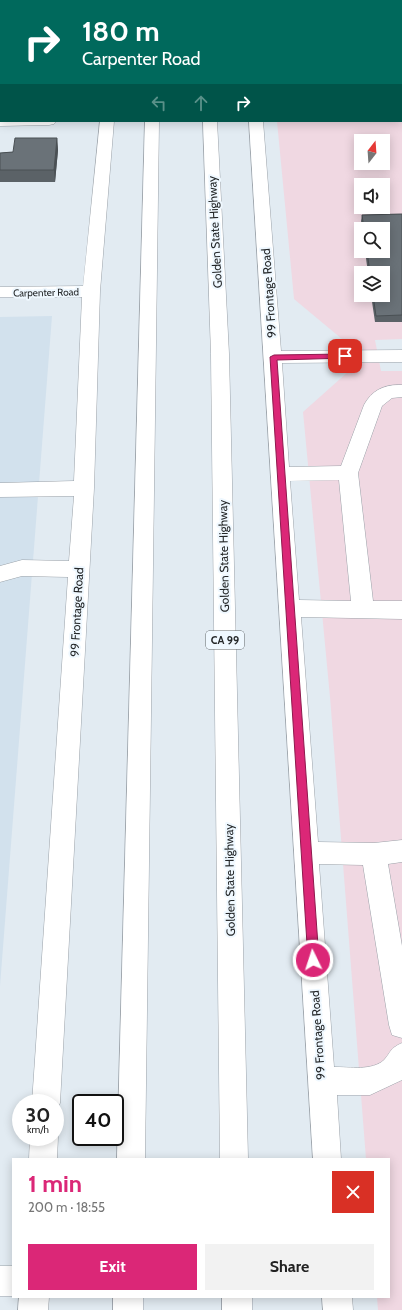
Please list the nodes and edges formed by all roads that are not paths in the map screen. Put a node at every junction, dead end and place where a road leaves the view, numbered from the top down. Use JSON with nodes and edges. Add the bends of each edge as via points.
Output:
{"nodes":[{"id":1,"x":107,"y":122,"type":"edge"},
{"id":2,"x":152,"y":122,"type":"edge"},
{"id":3,"x":210,"y":122,"type":"edge"},
{"id":4,"x":256,"y":122,"type":"edge"},
{"id":5,"x":91,"y":291,"type":"junction"},
{"id":6,"x":0,"y":292,"type":"edge"},
{"id":7,"x":402,"y":356,"type":"edge"},
{"id":8,"x":274,"y":357,"type":"junction"},
{"id":9,"x":402,"y":391,"type":"edge"},
{"id":10,"x":348,"y":472,"type":"junction"},
{"id":11,"x":281,"y":474,"type":"junction"},
{"id":12,"x":84,"y":488,"type":"junction"},
{"id":13,"x":0,"y":490,"type":"edge"},
{"id":14,"x":79,"y":569,"type":"junction"},
{"id":15,"x":0,"y":574,"type":"edge"},
{"id":16,"x":290,"y":608,"type":"junction"},
{"id":17,"x":363,"y":609,"type":"junction"},
{"id":18,"x":402,"y":610,"type":"edge"},
{"id":19,"x":402,"y":851,"type":"edge"},
{"id":20,"x":306,"y":853,"type":"junction"},
{"id":21,"x":374,"y":854,"type":"junction"},
{"id":22,"x":402,"y":1025,"type":"edge"},
{"id":23,"x":402,"y":1057,"type":"edge"},
{"id":24,"x":321,"y":1081,"type":"junction"},
{"id":25,"x":47,"y":1094,"type":"edge"},
{"id":26,"x":44,"y":1146,"type":"edge"},
{"id":27,"x":43,"y":1158,"type":"edge"},
{"id":28,"x":131,"y":1158,"type":"edge"},
{"id":29,"x":234,"y":1158,"type":"edge"},
{"id":30,"x":327,"y":1158,"type":"edge"},
{"id":31,"x":0,"y":1281,"type":"edge"},
{"id":32,"x":12,"y":1281,"type":"edge"},
{"id":33,"x":34,"y":1298,"type":"edge"},
{"id":34,"x":128,"y":1298,"type":"edge"},
{"id":35,"x":237,"y":1298,"type":"edge"},
{"id":36,"x":337,"y":1298,"type":"edge"},
{"id":37,"x":33,"y":1310,"type":"edge"},
{"id":38,"x":128,"y":1310,"type":"edge"},
{"id":39,"x":237,"y":1310,"type":"edge"},
{"id":40,"x":338,"y":1310,"type":"edge"}],
"edges":[{"from":1,"to":5,"type":"main road","name":"99 Frontage Road"},
{"from":2,"to":28,"type":"main road"},
{"from":3,"to":29,"type":"main road","name":"Golden State Highway","number":"CA 99","via":[[220,354]]},
{"from":4,"to":8,"type":"main road","name":"99 Frontage Road"},
{"from":5,"to":6,"type":"main road","name":"Carpenter Road"},
{"from":5,"to":12,"type":"main road","name":"99 Frontage Road"},
{"from":7,"to":8,"type":"main road"},
{"from":8,"to":11,"type":"main road","name":"99 Frontage Road"},
{"from":9,"to":10,"type":"main road","via":[[385,393],[377,398]]},
{"from":10,"to":11,"type":"main road"},
{"from":10,"to":17,"type":"main road"},
{"from":11,"to":16,"type":"main road","name":"99 Frontage Road"},
{"from":12,"to":13,"type":"main road"},
{"from":12,"to":14,"type":"main road","name":"99 Frontage Road"},
{"from":14,"to":15,"type":"main road","via":[[22,568]]},
{"from":14,"to":25,"type":"main road","name":"99 Frontage Road"},
{"from":16,"to":17,"type":"main road"},
{"from":16,"to":20,"type":"main road","name":"99 Frontage Road"},
{"from":17,"to":18,"type":"main road"},
{"from":19,"to":21,"type":"main road"},
{"from":20,"to":21,"type":"main road"},
{"from":20,"to":24,"type":"main road","name":"99 Frontage Road"},
{"from":21,"to":22,"type":"main road"},
{"from":23,"to":24,"type":"main road","via":[[393,1070],[370,1081]]},
{"from":24,"to":30,"type":"main road","name":"99 Frontage Road"},
{"from":26,"to":27,"type":"main road"},
{"from":31,"to":32,"type":"main road"},
{"from":33,"to":37,"type":"main road"},
{"from":34,"to":38,"type":"main road"},
{"from":35,"to":39,"type":"main road"},
{"from":36,"to":40,"type":"main road"}]}
